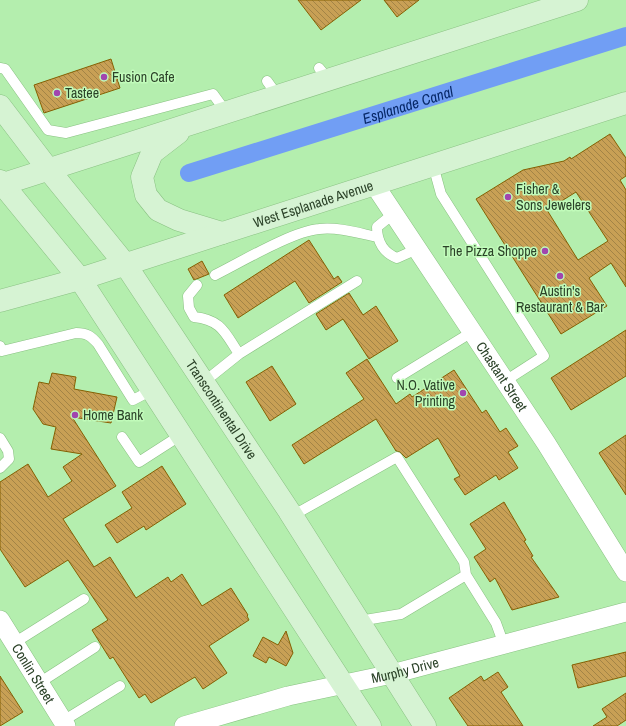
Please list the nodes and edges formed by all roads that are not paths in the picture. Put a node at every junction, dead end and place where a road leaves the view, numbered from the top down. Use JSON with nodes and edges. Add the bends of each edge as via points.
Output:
{"nodes":[{"id":1,"x":577,"y":0,"type":"edge"},
{"id":2,"x":0,"y":68,"type":"edge"},
{"id":3,"x":626,"y":103,"type":"edge"},
{"id":4,"x":0,"y":106,"type":"edge"},
{"id":5,"x":226,"y":112,"type":"junction"},
{"id":6,"x":193,"y":122,"type":"junction"},
{"id":7,"x":433,"y":165,"type":"junction"},
{"id":8,"x":48,"y":169,"type":"junction"},
{"id":9,"x":1,"y":183,"type":"edge"},
{"id":10,"x":374,"y":184,"type":"junction"},
{"id":11,"x":393,"y":214,"type":"junction"},
{"id":12,"x":222,"y":233,"type":"junction"},
{"id":13,"x":377,"y":237,"type":"junction"},
{"id":14,"x":417,"y":249,"type":"junction"},
{"id":15,"x":125,"y":264,"type":"junction"},
{"id":16,"x":215,"y":274,"type":"dead end"},
{"id":17,"x":80,"y":279,"type":"junction"},
{"id":18,"x":357,"y":281,"type":"dead end"},
{"id":19,"x":197,"y":285,"type":"dead end"},
{"id":20,"x":0,"y":301,"type":"edge"},
{"id":21,"x":472,"y":332,"type":"junction"},
{"id":22,"x":106,"y":339,"type":"junction"},
{"id":23,"x":0,"y":346,"type":"edge"},
{"id":24,"x":239,"y":354,"type":"junction"},
{"id":25,"x":397,"y":378,"type":"dead end"},
{"id":26,"x":505,"y":381,"type":"junction"},
{"id":27,"x":204,"y":382,"type":"junction"},
{"id":28,"x":181,"y":435,"type":"junction"},
{"id":29,"x":122,"y":437,"type":"dead end"},
{"id":30,"x":0,"y":438,"type":"edge"},
{"id":31,"x":0,"y":468,"type":"edge"},
{"id":32,"x":292,"y":516,"type":"junction"},
{"id":33,"x":626,"y":572,"type":"edge"},
{"id":34,"x":466,"y":575,"type":"junction"},
{"id":35,"x":84,"y":598,"type":"dead end"},
{"id":36,"x":626,"y":612,"type":"edge"},
{"id":37,"x":0,"y":620,"type":"edge"},
{"id":38,"x":358,"y":621,"type":"junction"},
{"id":39,"x":14,"y":643,"type":"junction"},
{"id":40,"x":504,"y":645,"type":"junction"},
{"id":41,"x":95,"y":647,"type":"dead end"},
{"id":42,"x":392,"y":674,"type":"junction"},
{"id":43,"x":39,"y":683,"type":"junction"},
{"id":44,"x":343,"y":685,"type":"junction"},
{"id":45,"x":120,"y":686,"type":"dead end"},
{"id":46,"x":65,"y":724,"type":"edge"},
{"id":47,"x":184,"y":726,"type":"edge"},
{"id":48,"x":370,"y":726,"type":"edge"},
{"id":49,"x":425,"y":726,"type":"edge"}],
"edges":[{"from":1,"to":5,"type":"main road","via":[[272,88]]},
{"from":2,"to":5,"type":"lane","via":[[5,69],[48,130],[66,133],[213,94]]},
{"from":3,"to":7,"type":"main road","name":"West Esplanade Avenue"},
{"from":4,"to":8,"type":"main road","name":"Transcontinental Drive"},
{"from":5,"to":6,"type":"main road"},
{"from":6,"to":8,"type":"main road"},
{"from":6,"to":12,"type":"main road","via":[[152,153],[142,177],[146,195],[158,210],[179,220]]},
{"from":7,"to":10,"type":"main road","name":"West Esplanade Avenue"},
{"from":7,"to":26,"type":"lane","via":[[441,194],[544,356]]},
{"from":8,"to":9,"type":"main road"},
{"from":8,"to":15,"type":"main road","name":"Transcontinental Drive"},
{"from":9,"to":17,"type":"main road"},
{"from":10,"to":11,"type":"street","name":"Chastant Street"},
{"from":10,"to":12,"type":"main road","name":"West Esplanade Avenue"},
{"from":11,"to":13,"type":"lane","via":[[377,227]]},
{"from":11,"to":14,"type":"street","name":"Chastant Street"},
{"from":12,"to":15,"type":"main road","name":"West Esplanade Avenue"},
{"from":13,"to":14,"type":"lane","via":[[388,255],[397,258]]},
{"from":13,"to":16,"type":"lane","via":[[336,229],[318,229],[295,236]]},
{"from":14,"to":21,"type":"street","name":"Chastant Street"},
{"from":15,"to":17,"type":"main road","name":"West Esplanade Avenue"},
{"from":15,"to":27,"type":"main road","name":"Transcontinental Drive"},
{"from":17,"to":20,"type":"main road","name":"West Esplanade Avenue"},
{"from":17,"to":22,"type":"main road"},
{"from":18,"to":24,"type":"lane"},
{"from":19,"to":24,"type":"lane","via":[[188,296],[189,308],[194,317],[218,323]]},
{"from":21,"to":25,"type":"lane"},
{"from":21,"to":26,"type":"street","name":"Chastant Street"},
{"from":22,"to":23,"type":"lane","via":[[76,333],[2,351]]},
{"from":22,"to":28,"type":"main road","via":[[152,390]]},
{"from":24,"to":27,"type":"lane"},
{"from":26,"to":33,"type":"street","name":"Chastant Street"},
{"from":27,"to":32,"type":"main road","name":"Transcontinental Drive"},
{"from":28,"to":29,"type":"lane","via":[[139,462]]},
{"from":28,"to":44,"type":"main road"},
{"from":30,"to":31,"type":"lane","via":[[8,451],[9,460]]},
{"from":32,"to":34,"type":"lane","via":[[397,457],[464,562]]},
{"from":32,"to":38,"type":"main road","name":"Transcontinental Drive"},
{"from":34,"to":38,"type":"lane","via":[[401,614]]},
{"from":34,"to":40,"type":"lane","via":[[496,623]]},
{"from":35,"to":39,"type":"lane"},
{"from":36,"to":40,"type":"street","name":"Murphy Drive"},
{"from":37,"to":39,"type":"street","name":"Conlin Street"},
{"from":38,"to":42,"type":"main road","name":"Transcontinental Drive"},
{"from":39,"to":43,"type":"street","name":"Conlin Street"},
{"from":40,"to":42,"type":"street","name":"Murphy Drive"},
{"from":41,"to":43,"type":"lane"},
{"from":42,"to":44,"type":"street","name":"Murphy Drive"},
{"from":42,"to":49,"type":"main road","name":"Transcontinental Drive"},
{"from":43,"to":46,"type":"street","name":"Conlin Street"},
{"from":44,"to":47,"type":"street","name":"Murphy Drive","via":[[288,696]]},
{"from":44,"to":48,"type":"main road"},
{"from":45,"to":46,"type":"lane"}]}
